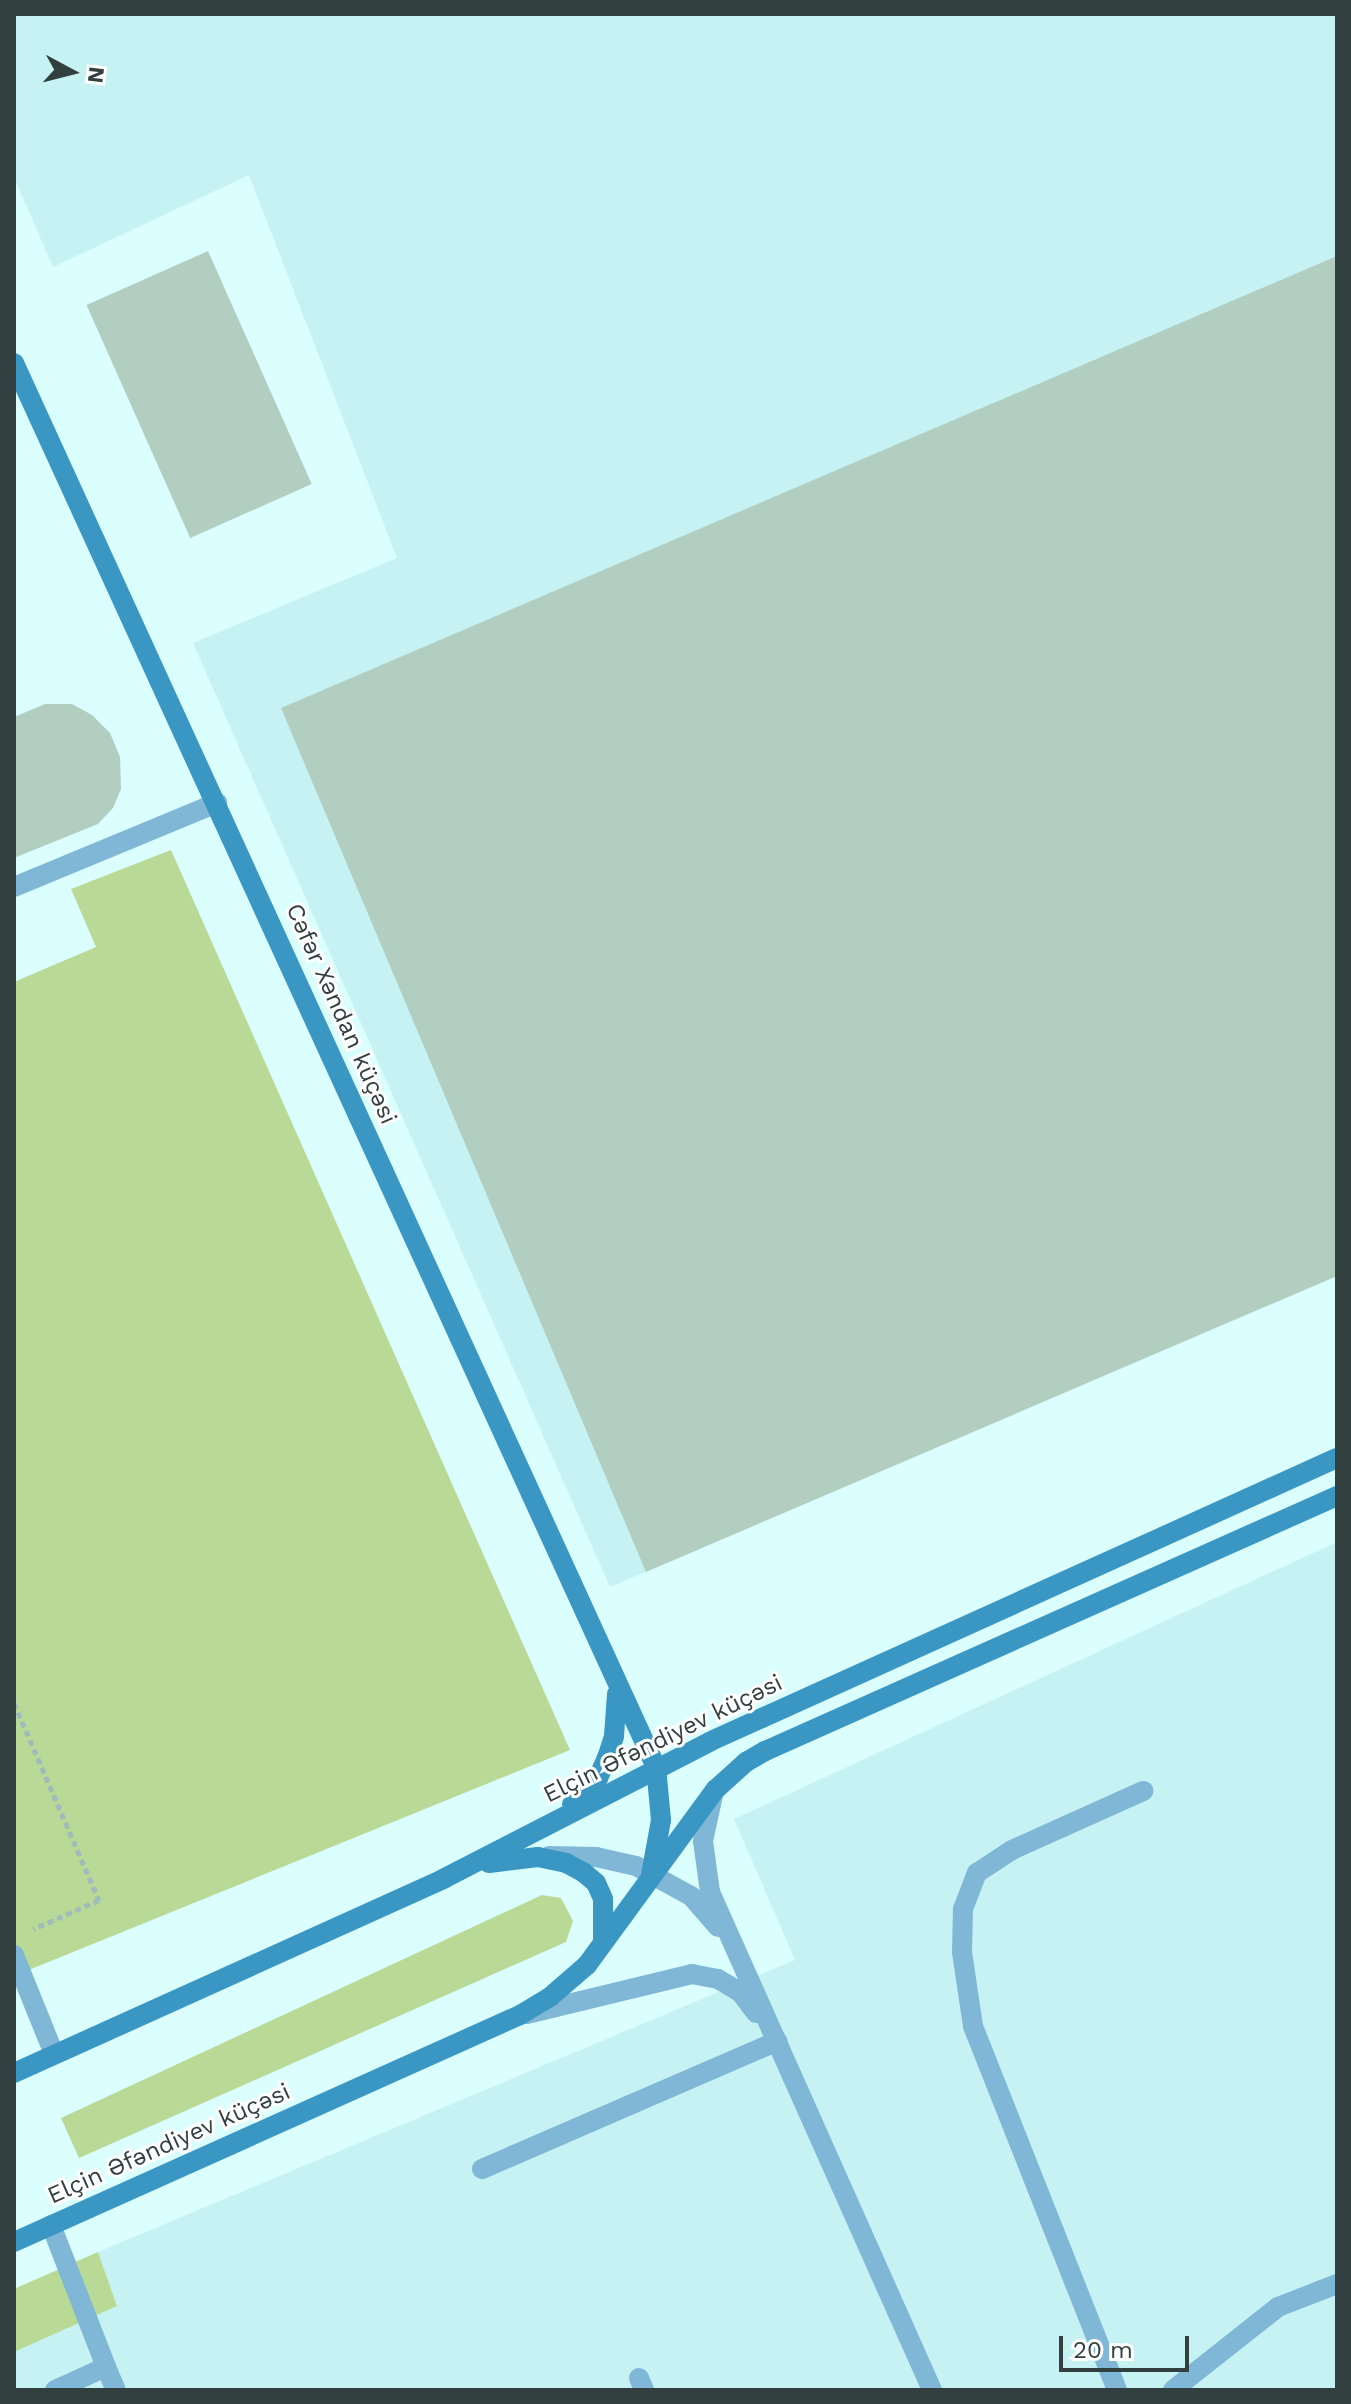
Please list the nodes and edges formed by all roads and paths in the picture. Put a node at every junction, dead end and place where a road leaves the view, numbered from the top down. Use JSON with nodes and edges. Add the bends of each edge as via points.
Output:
{"nodes":[{"id":1,"x":14,"y":363,"type":"edge"},
{"id":2,"x":217,"y":803,"type":"junction"},
{"id":3,"x":14,"y":887,"type":"edge"},
{"id":4,"x":1337,"y":1458,"type":"edge"},
{"id":5,"x":1337,"y":1496,"type":"edge"},
{"id":6,"x":617,"y":1687,"type":"junction"},
{"id":7,"x":14,"y":1703,"type":"edge"},
{"id":8,"x":656,"y":1767,"type":"junction"},
{"id":9,"x":715,"y":1790,"type":"junction"},
{"id":10,"x":1143,"y":1791,"type":"dead end"},
{"id":11,"x":537,"y":1830,"type":"junction"},
{"id":12,"x":538,"y":1857,"type":"junction"},
{"id":13,"x":651,"y":1875,"type":"junction"},
{"id":14,"x":443,"y":1879,"type":"junction"},
{"id":15,"x":28,"y":1931,"type":"dead end"},
{"id":16,"x":603,"y":1943,"type":"junction"},
{"id":17,"x":734,"y":1949,"type":"junction"},
{"id":18,"x":14,"y":1955,"type":"edge"},
{"id":19,"x":520,"y":2015,"type":"junction"},
{"id":20,"x":778,"y":2041,"type":"junction"},
{"id":21,"x":54,"y":2054,"type":"junction"},
{"id":22,"x":14,"y":2073,"type":"edge"},
{"id":23,"x":482,"y":2169,"type":"dead end"},
{"id":24,"x":51,"y":2225,"type":"junction"},
{"id":25,"x":14,"y":2242,"type":"edge"},
{"id":26,"x":1337,"y":2284,"type":"edge"},
{"id":27,"x":106,"y":2367,"type":"junction"},
{"id":28,"x":55,"y":2390,"type":"edge"},
{"id":29,"x":116,"y":2390,"type":"edge"},
{"id":30,"x":932,"y":2390,"type":"edge"},
{"id":31,"x":1117,"y":2390,"type":"edge"},
{"id":32,"x":1173,"y":2390,"type":"edge"}],
"edges":[{"from":1,"to":2,"type":"main road","name":"Cəfər Xəndan küçəsi"},
{"from":2,"to":3,"type":"street"},
{"from":2,"to":6,"type":"main road","name":"Cəfər Xəndan küçəsi"},
{"from":4,"to":8,"type":"main road","name":"Elçin Əfəndiyev küçəsi"},
{"from":5,"to":9,"type":"main road","via":[[785,1741],[746,1762]]},
{"from":6,"to":8,"type":"main road","name":"Cəfər Xəndan küçəsi"},
{"from":6,"to":11,"type":"main road","via":[[614,1736],[598,1778]]},
{"from":7,"to":15,"type":"path","via":[[99,1900]]},
{"from":8,"to":11,"type":"main road","name":"Elçin Əfəndiyev küçəsi"},
{"from":8,"to":13,"type":"main road","via":[[661,1820]]},
{"from":9,"to":13,"type":"main road","name":"Elçin Əfəndiyev küçəsi"},
{"from":9,"to":17,"type":"street","via":[[706,1816],[705,1866]]},
{"from":10,"to":31,"type":"street","via":[[1000,1857],[977,1873],[963,1909],[962,1952],[973,2026]]},
{"from":11,"to":14,"type":"main road","name":"Elçin Əfəndiyev küçəsi"},
{"from":12,"to":13,"type":"street","via":[[596,1857]]},
{"from":12,"to":14,"type":"main road","via":[[498,1861]]},
{"from":12,"to":16,"type":"main road","via":[[566,1863],[596,1883],[603,1899]]},
{"from":13,"to":16,"type":"main road","name":"Elçin Əfəndiyev küçəsi"},
{"from":13,"to":17,"type":"street","via":[[691,1896]]},
{"from":14,"to":21,"type":"main road","name":"Elçin Əfəndiyev küçəsi"},
{"from":16,"to":19,"type":"main road","name":"Elçin Əfəndiyev küçəsi","via":[[570,1982]]},
{"from":17,"to":20,"type":"street"},
{"from":18,"to":21,"type":"street"},
{"from":19,"to":20,"type":"street","via":[[692,1974],[718,1979],[741,1993]]},
{"from":19,"to":24,"type":"main road","name":"Elçin Əfəndiyev küçəsi"},
{"from":20,"to":23,"type":"street"},
{"from":20,"to":30,"type":"street"},
{"from":21,"to":22,"type":"main road","name":"Elçin Əfəndiyev küçəsi"},
{"from":24,"to":25,"type":"main road","name":"Elçin Əfəndiyev küçəsi"},
{"from":24,"to":27,"type":"street"},
{"from":26,"to":32,"type":"street","via":[[1278,2307]]},
{"from":27,"to":28,"type":"street"},
{"from":27,"to":29,"type":"street"}]}
